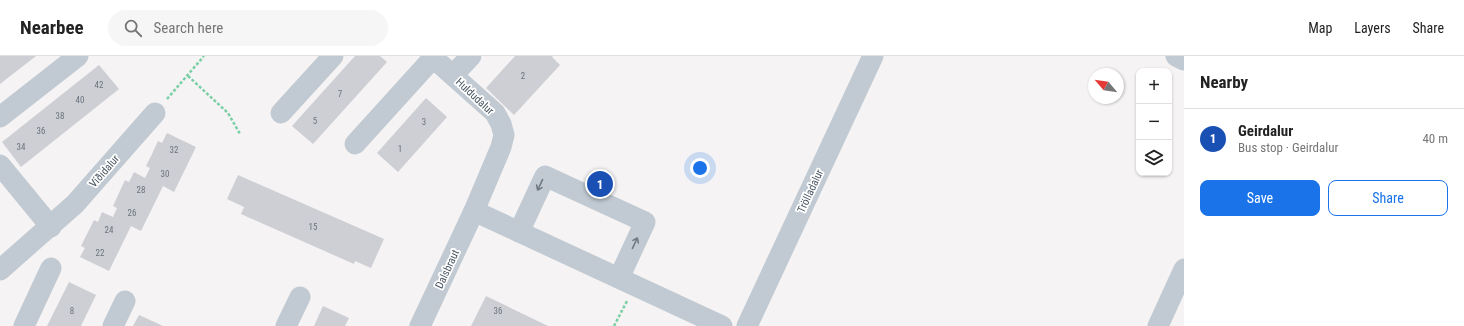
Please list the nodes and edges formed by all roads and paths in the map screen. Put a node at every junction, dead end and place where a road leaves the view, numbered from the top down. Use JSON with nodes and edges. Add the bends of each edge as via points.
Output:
{"nodes":[{"id":1,"x":78,"y":56,"type":"edge"},
{"id":2,"x":204,"y":56,"type":"edge"},
{"id":3,"x":333,"y":56,"type":"edge"},
{"id":4,"x":471,"y":56,"type":"edge"},
{"id":5,"x":873,"y":56,"type":"edge"},
{"id":6,"x":1176,"y":56,"type":"edge"},
{"id":7,"x":432,"y":57,"type":"edge"},
{"id":8,"x":1184,"y":60,"type":"edge"},
{"id":9,"x":188,"y":76,"type":"junction"},
{"id":10,"x":453,"y":76,"type":"junction"},
{"id":11,"x":155,"y":113,"type":"joint"},
{"id":12,"x":281,"y":113,"type":"dead end"},
{"id":13,"x":0,"y":117,"type":"edge"},
{"id":14,"x":240,"y":134,"type":"dead end"},
{"id":15,"x":355,"y":144,"type":"dead end"},
{"id":16,"x":0,"y":165,"type":"edge"},
{"id":17,"x":474,"y":211,"type":"junction"},
{"id":18,"x":51,"y":227,"type":"junction"},
{"id":19,"x":519,"y":232,"type":"junction"},
{"id":20,"x":51,"y":268,"type":"dead end"},
{"id":21,"x":1184,"y":269,"type":"edge"},
{"id":22,"x":0,"y":270,"type":"edge"},
{"id":23,"x":619,"y":278,"type":"junction"},
{"id":24,"x":300,"y":297,"type":"dead end"},
{"id":25,"x":627,"y":300,"type":"dead end"},
{"id":26,"x":125,"y":301,"type":"dead end"},
{"id":27,"x":24,"y":326,"type":"edge"},
{"id":28,"x":113,"y":326,"type":"edge"},
{"id":29,"x":286,"y":326,"type":"edge"},
{"id":30,"x":420,"y":326,"type":"edge"},
{"id":31,"x":614,"y":326,"type":"edge"},
{"id":32,"x":722,"y":326,"type":"edge"},
{"id":33,"x":746,"y":326,"type":"edge"},
{"id":34,"x":1158,"y":326,"type":"edge"}],
"edges":[{"from":1,"to":13,"type":"street"},
{"from":2,"to":9,"type":"path"},
{"from":3,"to":12,"type":"street"},
{"from":4,"to":10,"type":"street"},
{"from":5,"to":33,"type":"street","name":"Trölladalur"},
{"from":6,"to":8,"type":"street"},
{"from":7,"to":10,"type":"street","name":"Huldudalur"},
{"from":7,"to":15,"type":"street"},
{"from":9,"to":11,"type":"path"},
{"from":9,"to":14,"type":"path","via":[[228,113]]},
{"from":10,"to":17,"type":"street","name":"Huldudalur","via":[[495,113],[504,135]]},
{"from":11,"to":18,"type":"street","name":"Víðidalur","via":[[76,204]]},
{"from":16,"to":18,"type":"street"},
{"from":17,"to":19,"type":"street"},
{"from":17,"to":30,"type":"street","name":"Dalsbraut"},
{"from":18,"to":22,"type":"street","name":"Víðidalur"},
{"from":19,"to":23,"type":"street"},
{"from":23,"to":19,"type":"street","one_way":true,"via":[[645,222],[602,202],[545,176]]},
{"from":20,"to":27,"type":"street"},
{"from":21,"to":34,"type":"street"},
{"from":23,"to":32,"type":"street"},
{"from":24,"to":29,"type":"street"},
{"from":25,"to":31,"type":"path"},
{"from":26,"to":28,"type":"street"}]}
